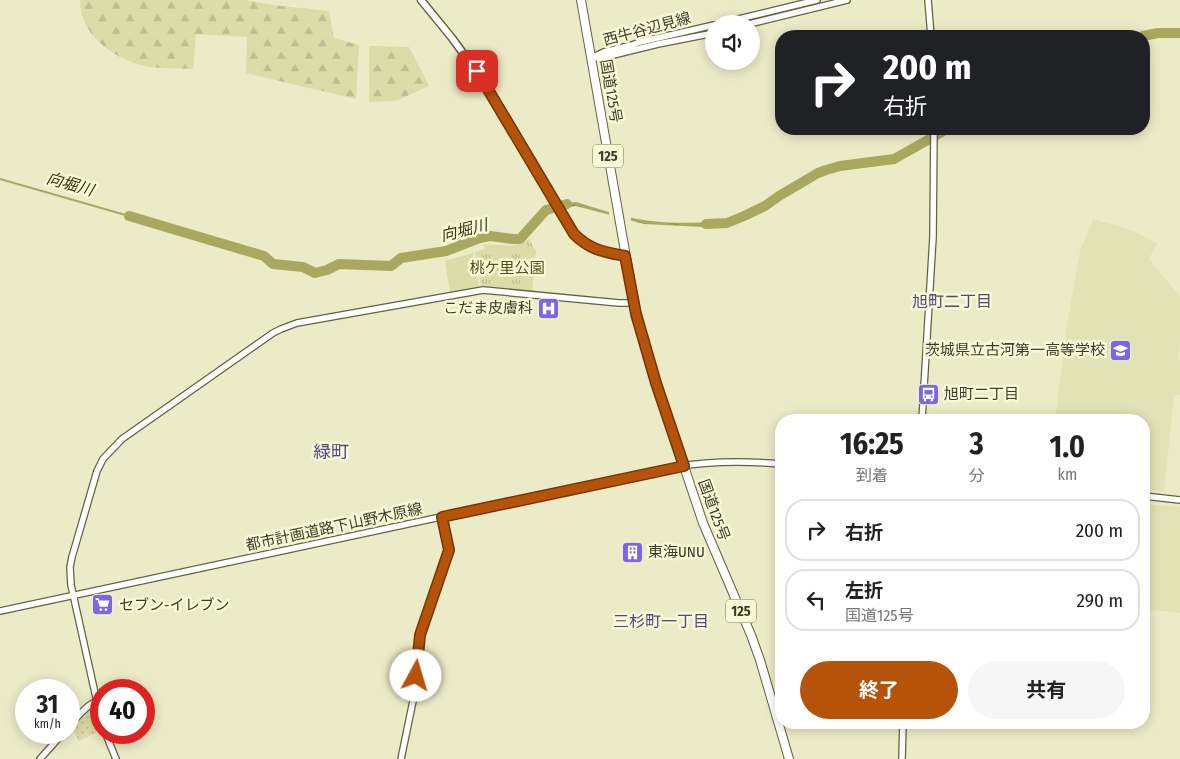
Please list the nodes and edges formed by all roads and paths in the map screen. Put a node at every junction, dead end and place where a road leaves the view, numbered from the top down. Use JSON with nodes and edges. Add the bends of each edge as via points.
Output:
{"nodes":[{"id":1,"x":421,"y":0,"type":"edge"},
{"id":2,"x":582,"y":0,"type":"edge"},
{"id":3,"x":817,"y":0,"type":"edge"},
{"id":4,"x":847,"y":0,"type":"edge"},
{"id":5,"x":928,"y":0,"type":"edge"},
{"id":6,"x":755,"y":15,"type":"edge"},
{"id":7,"x":760,"y":21,"type":"edge"},
{"id":8,"x":705,"y":27,"type":"edge"},
{"id":9,"x":930,"y":30,"type":"edge"},
{"id":10,"x":705,"y":35,"type":"edge"},
{"id":11,"x":591,"y":58,"type":"junction"},
{"id":12,"x":934,"y":135,"type":"edge"},
{"id":13,"x":625,"y":256,"type":"junction"},
{"id":14,"x":634,"y":303,"type":"junction"},
{"id":15,"x":922,"y":414,"type":"edge"},
{"id":16,"x":775,"y":464,"type":"edge"},
{"id":17,"x":684,"y":466,"type":"junction"},
{"id":18,"x":1150,"y":497,"type":"edge"},
{"id":19,"x":1180,"y":500,"type":"edge"},
{"id":20,"x":442,"y":517,"type":"junction"},
{"id":21,"x":73,"y":596,"type":"junction"},
{"id":22,"x":0,"y":610,"type":"edge"},
{"id":23,"x":91,"y":679,"type":"edge"},
{"id":24,"x":90,"y":704,"type":"edge"},
{"id":25,"x":775,"y":709,"type":"edge"},
{"id":26,"x":80,"y":715,"type":"edge"},
{"id":27,"x":781,"y":729,"type":"edge"},
{"id":28,"x":903,"y":729,"type":"edge"},
{"id":29,"x":53,"y":744,"type":"edge"},
{"id":30,"x":110,"y":744,"type":"edge"},
{"id":31,"x":40,"y":759,"type":"edge"},
{"id":32,"x":116,"y":759,"type":"edge"},
{"id":33,"x":401,"y":759,"type":"edge"},
{"id":34,"x":789,"y":759,"type":"edge"},
{"id":35,"x":902,"y":759,"type":"edge"}],
"edges":[{"from":1,"to":13,"type":"main road","via":[[484,82],[574,234],[584,244],[600,251]]},
{"from":2,"to":11,"type":"highway","name":"国道125号","number":"125"},
{"from":3,"to":6,"type":"street"},
{"from":4,"to":7,"type":"street"},
{"from":5,"to":9,"type":"street"},
{"from":8,"to":11,"type":"street","name":"西牛谷辺見線","via":[[640,42]]},
{"from":10,"to":11,"type":"street","name":"西牛谷辺見線"},
{"from":11,"to":13,"type":"highway","name":"国道125号","number":"125"},
{"from":12,"to":15,"type":"street","via":[[933,237]]},
{"from":13,"to":14,"type":"highway","name":"国道125号","number":"125"},
{"from":14,"to":17,"type":"highway","name":"国道125号","number":"125"},
{"from":14,"to":21,"type":"street","via":[[483,290],[321,318],[281,329],[122,439],[103,459],[72,557]]},
{"from":16,"to":17,"type":"street","name":"都市計画道路下山野木原線","via":[[724,462]]},
{"from":17,"to":20,"type":"street","name":"都市計画道路下山野木原線"},
{"from":17,"to":25,"type":"highway","name":"国道125号","number":"125","via":[[703,523],[756,648]]},
{"from":18,"to":19,"type":"street"},
{"from":20,"to":21,"type":"street","name":"都市計画道路下山野木原線"},
{"from":20,"to":33,"type":"street","via":[[449,550],[420,635],[414,701]]},
{"from":21,"to":22,"type":"street","name":"都市計画道路下山野木原線"},
{"from":21,"to":23,"type":"street"},
{"from":24,"to":26,"type":"street"},
{"from":27,"to":34,"type":"highway","name":"国道125号","number":"125"},
{"from":28,"to":35,"type":"street"},
{"from":29,"to":31,"type":"street"},
{"from":30,"to":32,"type":"street"}]}
